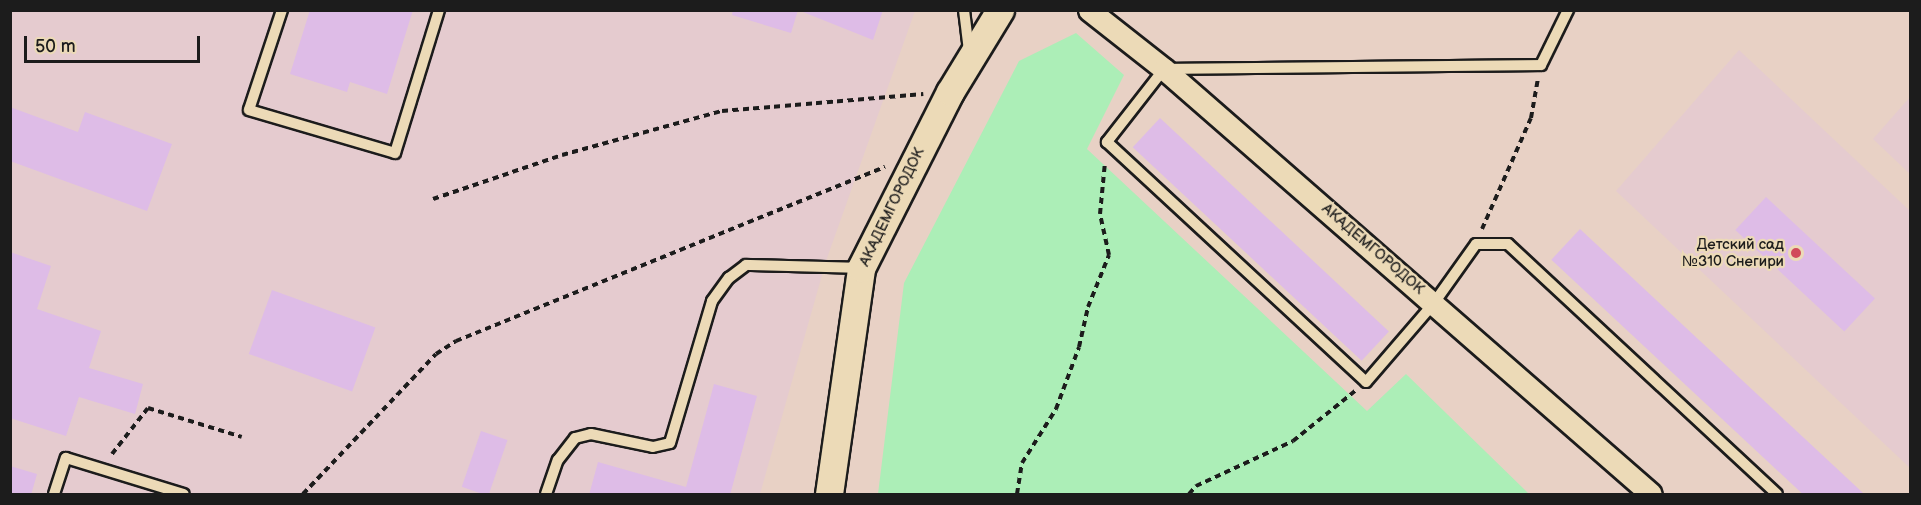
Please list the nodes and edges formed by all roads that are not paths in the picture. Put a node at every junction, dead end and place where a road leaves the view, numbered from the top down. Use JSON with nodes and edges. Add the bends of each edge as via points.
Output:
{"nodes":[{"id":1,"x":282,"y":10,"type":"edge"},
{"id":2,"x":439,"y":10,"type":"edge"},
{"id":3,"x":964,"y":10,"type":"edge"},
{"id":4,"x":1000,"y":10,"type":"edge"},
{"id":5,"x":1089,"y":10,"type":"edge"},
{"id":6,"x":1568,"y":10,"type":"edge"},
{"id":7,"x":970,"y":55,"type":"junction"},
{"id":8,"x":1164,"y":69,"type":"junction"},
{"id":9,"x":861,"y":268,"type":"junction"},
{"id":10,"x":1434,"y":303,"type":"junction"},
{"id":11,"x":54,"y":495,"type":"edge"},
{"id":12,"x":184,"y":495,"type":"edge"},
{"id":13,"x":546,"y":495,"type":"edge"},
{"id":14,"x":829,"y":495,"type":"edge"},
{"id":15,"x":1652,"y":495,"type":"edge"},
{"id":16,"x":1778,"y":495,"type":"edge"}],
"edges":[{"from":1,"to":2,"type":"lane","via":[[249,110],[395,153]]},
{"from":3,"to":7,"type":"lane"},
{"from":4,"to":7,"type":"street","name":"АКАДЕМГОРОДОК"},
{"from":5,"to":8,"type":"street","name":"АКАДЕМГОРОДОК"},
{"from":6,"to":8,"type":"lane","via":[[1541,65]]},
{"from":7,"to":9,"type":"street","name":"АКАДЕМГОРОДОК"},
{"from":8,"to":10,"type":"street","name":"АКАДЕМГОРОДОК"},
{"from":8,"to":10,"type":"lane","via":[[1107,142],[1366,382]]},
{"from":9,"to":13,"type":"lane","via":[[746,265],[729,278],[712,301],[670,443],[652,447],[591,434],[576,438],[558,460]]},
{"from":9,"to":14,"type":"street","name":"АКАДЕМГОРОДОК"},
{"from":10,"to":15,"type":"street","name":"АКАДЕМГОРОДОК"},
{"from":10,"to":16,"type":"lane","via":[[1476,243],[1508,244]]},
{"from":11,"to":12,"type":"lane","via":[[66,458]]}]}
